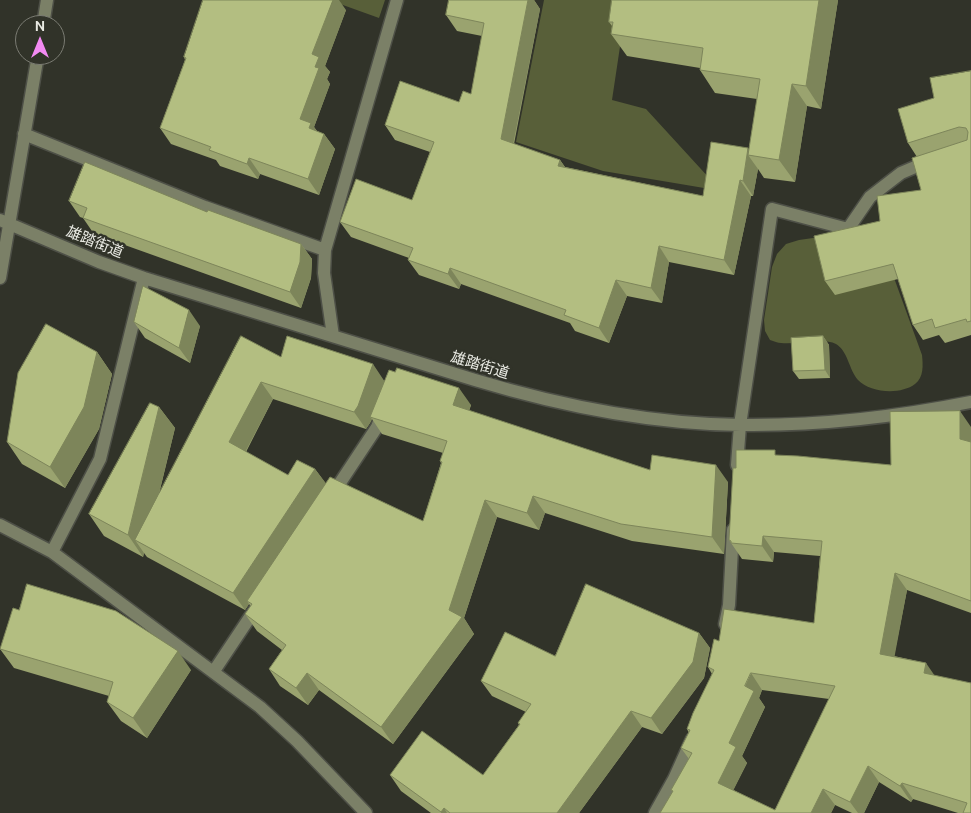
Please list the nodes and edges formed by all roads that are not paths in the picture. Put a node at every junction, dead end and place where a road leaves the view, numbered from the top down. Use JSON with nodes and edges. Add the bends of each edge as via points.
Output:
{"nodes":[{"id":1,"x":47,"y":0,"type":"edge"},
{"id":2,"x":397,"y":0,"type":"edge"},
{"id":3,"x":45,"y":15,"type":"edge"},
{"id":4,"x":36,"y":65,"type":"edge"},
{"id":5,"x":24,"y":134,"type":"junction"},
{"id":6,"x":937,"y":158,"type":"edge"},
{"id":7,"x":4,"y":222,"type":"edge"},
{"id":8,"x":325,"y":250,"type":"junction"},
{"id":9,"x":0,"y":278,"type":"edge"},
{"id":10,"x":144,"y":278,"type":"junction"},
{"id":11,"x":333,"y":336,"type":"junction"},
{"id":12,"x":387,"y":401,"type":"edge"},
{"id":13,"x":971,"y":402,"type":"edge"},
{"id":14,"x":740,"y":425,"type":"junction"},
{"id":15,"x":736,"y":482,"type":"edge"},
{"id":16,"x":323,"y":508,"type":"edge"},
{"id":17,"x":734,"y":520,"type":"edge"},
{"id":18,"x":0,"y":525,"type":"edge"},
{"id":19,"x":52,"y":552,"type":"junction"},
{"id":20,"x":263,"y":598,"type":"edge"},
{"id":21,"x":721,"y":638,"type":"edge"},
{"id":22,"x":214,"y":671,"type":"junction"},
{"id":23,"x":695,"y":731,"type":"edge"},
{"id":24,"x":366,"y":813,"type":"edge"},
{"id":25,"x":655,"y":813,"type":"edge"}],
"edges":[{"from":1,"to":3,"type":"street"},
{"from":2,"to":8,"type":"street"},
{"from":4,"to":5,"type":"street"},
{"from":5,"to":7,"type":"street"},
{"from":5,"to":8,"type":"street","via":[[205,207]]},
{"from":6,"to":14,"type":"street","via":[[901,173],[870,197],[848,229],[772,209]]},
{"from":7,"to":9,"type":"street"},
{"from":7,"to":10,"type":"street","name":"雄踏街道"},
{"from":8,"to":11,"type":"street","via":[[324,273]]},
{"from":10,"to":11,"type":"street","name":"雄踏街道"},
{"from":10,"to":19,"type":"street","via":[[100,459]]},
{"from":11,"to":14,"type":"street","name":"雄踏街道","via":[[401,362],[572,405],[630,416]]},
{"from":12,"to":16,"type":"street","via":[[378,427]]},
{"from":13,"to":14,"type":"street","name":"雄踏街道","via":[[854,419]]},
{"from":14,"to":15,"type":"street"},
{"from":17,"to":21,"type":"street","via":[[729,605]]},
{"from":18,"to":19,"type":"street"},
{"from":19,"to":22,"type":"street"},
{"from":20,"to":22,"type":"street"},
{"from":22,"to":24,"type":"street","via":[[297,741]]},
{"from":23,"to":25,"type":"street"}]}
